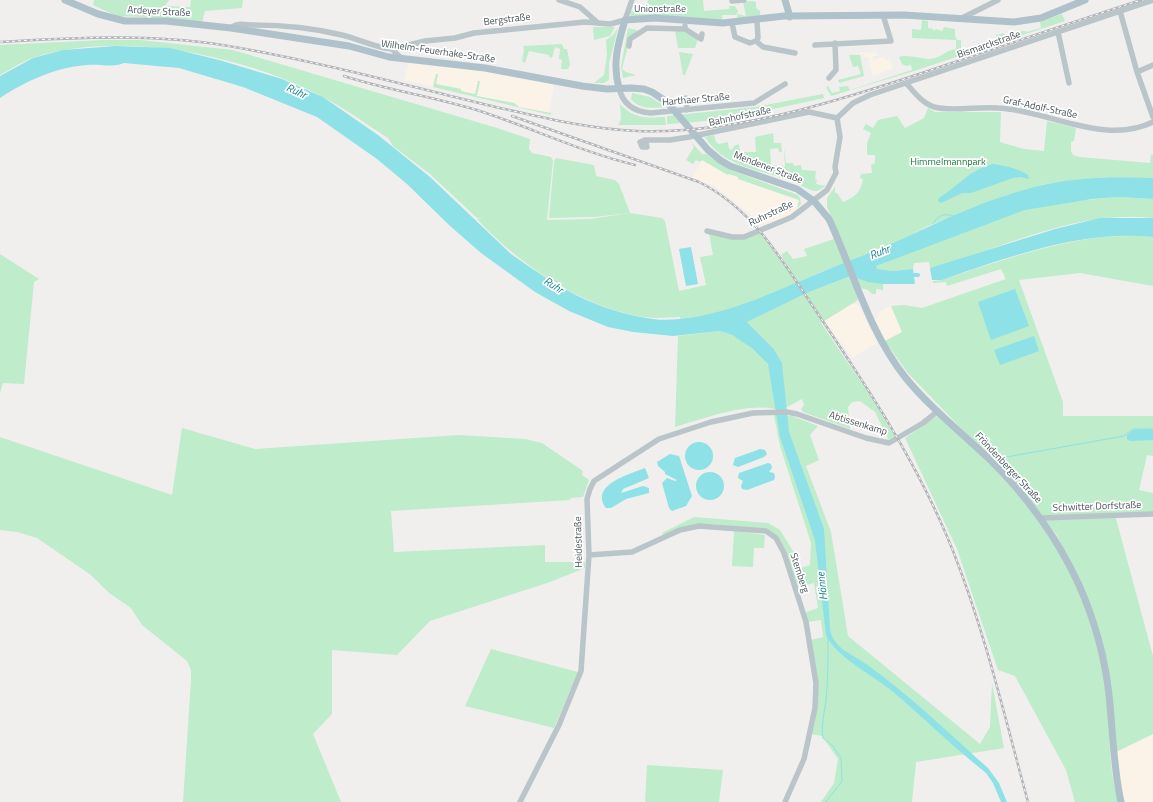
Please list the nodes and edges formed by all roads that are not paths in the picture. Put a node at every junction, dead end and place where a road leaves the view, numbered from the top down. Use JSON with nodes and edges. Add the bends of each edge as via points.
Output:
{"nodes":[{"id":1,"x":65,"y":0,"type":"edge"},
{"id":2,"x":559,"y":0,"type":"edge"},
{"id":3,"x":632,"y":0,"type":"edge"},
{"id":4,"x":744,"y":0,"type":"edge"},
{"id":5,"x":998,"y":0,"type":"edge"},
{"id":6,"x":1085,"y":0,"type":"edge"},
{"id":7,"x":1153,"y":0,"type":"edge"},
{"id":8,"x":732,"y":1,"type":"dead end"},
{"id":9,"x":785,"y":1,"type":"edge"},
{"id":10,"x":989,"y":1,"type":"edge"},
{"id":11,"x":1120,"y":11,"type":"junction"},
{"id":12,"x":886,"y":15,"type":"junction"},
{"id":13,"x":778,"y":17,"type":"junction"},
{"id":14,"x":790,"y":17,"type":"junction"},
{"id":15,"x":962,"y":18,"type":"junction"},
{"id":16,"x":625,"y":20,"type":"junction"},
{"id":17,"x":685,"y":20,"type":"junction"},
{"id":18,"x":757,"y":20,"type":"junction"},
{"id":19,"x":598,"y":23,"type":"junction"},
{"id":20,"x":732,"y":23,"type":"junction"},
{"id":21,"x":231,"y":28,"type":"junction"},
{"id":22,"x":685,"y":29,"type":"junction"},
{"id":23,"x":1058,"y":32,"type":"junction"},
{"id":24,"x":702,"y":34,"type":"dead end"},
{"id":25,"x":756,"y":41,"type":"junction"},
{"id":26,"x":835,"y":43,"type":"junction"},
{"id":27,"x":815,"y":45,"type":"dead end"},
{"id":28,"x":629,"y":46,"type":"dead end"},
{"id":29,"x":392,"y":49,"type":"junction"},
{"id":30,"x":795,"y":53,"type":"dead end"},
{"id":31,"x":401,"y":58,"type":"junction"},
{"id":32,"x":1153,"y":66,"type":"edge"},
{"id":33,"x":1137,"y":72,"type":"junction"},
{"id":34,"x":829,"y":78,"type":"dead end"},
{"id":35,"x":906,"y":83,"type":"junction"},
{"id":36,"x":1069,"y":83,"type":"dead end"},
{"id":37,"x":783,"y":86,"type":"dead end"},
{"id":38,"x":619,"y":88,"type":"junction"},
{"id":39,"x":686,"y":98,"type":"dead end"},
{"id":40,"x":687,"y":110,"type":"junction"},
{"id":41,"x":1153,"y":117,"type":"edge"},
{"id":42,"x":837,"y":118,"type":"junction"},
{"id":43,"x":1153,"y":122,"type":"edge"},
{"id":44,"x":645,"y":140,"type":"dead end"},
{"id":45,"x":814,"y":201,"type":"junction"},
{"id":46,"x":707,"y":230,"type":"dead end"},
{"id":47,"x":848,"y":266,"type":"joint"},
{"id":48,"x":938,"y":411,"type":"junction"},
{"id":49,"x":788,"y":412,"type":"joint"},
{"id":50,"x":1153,"y":514,"type":"edge"},
{"id":51,"x":1041,"y":518,"type":"junction"},
{"id":52,"x":589,"y":555,"type":"junction"},
{"id":53,"x":520,"y":802,"type":"edge"},
{"id":54,"x":785,"y":802,"type":"edge"},
{"id":55,"x":1121,"y":802,"type":"edge"}],
"edges":[{"from":1,"to":21,"type":"main road","name":"Ardeyer Straße","via":[[120,20],[166,21]]},
{"from":2,"to":19,"type":"street","via":[[580,8]]},
{"from":3,"to":16,"type":"street"},
{"from":4,"to":8,"type":"street"},
{"from":5,"to":10,"type":"street"},
{"from":6,"to":15,"type":"main road","name":"Unionstraße","via":[[1051,15],[1026,21],[1000,22]]},
{"from":7,"to":11,"type":"street","name":"Bismarckstraße"},
{"from":9,"to":13,"type":"main road"},
{"from":9,"to":14,"type":"main road"},
{"from":10,"to":15,"type":"street"},
{"from":11,"to":23,"type":"street","name":"Bismarckstraße"},
{"from":11,"to":33,"type":"street"},
{"from":12,"to":14,"type":"main road","name":"Unionstraße"},
{"from":12,"to":15,"type":"main road","name":"Unionstraße"},
{"from":12,"to":26,"type":"street","via":[[891,41]]},
{"from":13,"to":14,"type":"main road","name":"Unionstraße"},
{"from":13,"to":18,"type":"main road","name":"Unionstraße"},
{"from":16,"to":17,"type":"main road","name":"Unionstraße"},
{"from":16,"to":19,"type":"street","name":"Bergstraße","via":[[610,24]]},
{"from":16,"to":38,"type":"main road","via":[[615,61]]},
{"from":17,"to":20,"type":"main road","name":"Unionstraße"},
{"from":17,"to":22,"type":"street"},
{"from":18,"to":20,"type":"main road","name":"Unionstraße"},
{"from":18,"to":25,"type":"street"},
{"from":19,"to":29,"type":"street","name":"Bergstraße","via":[[585,22],[474,33]]},
{"from":20,"to":25,"type":"street","via":[[736,38],[750,43]]},
{"from":21,"to":29,"type":"street","name":"Bergstraße","via":[[238,24],[288,25],[343,35],[384,49]]},
{"from":21,"to":31,"type":"main road","name":"Wilhelm-Feuerhake-Straße","via":[[349,46]]},
{"from":22,"to":24,"type":"street","via":[[701,39]]},
{"from":22,"to":28,"type":"street","via":[[647,28],[630,39]]},
{"from":23,"to":35,"type":"street","name":"Bismarckstraße"},
{"from":23,"to":36,"type":"street"},
{"from":25,"to":30,"type":"street","via":[[763,47]]},
{"from":26,"to":27,"type":"street"},
{"from":26,"to":34,"type":"street","via":[[836,70]]},
{"from":29,"to":31,"type":"street"},
{"from":31,"to":38,"type":"main road","name":"Wilhelm-Feuerhake-Straße","via":[[485,68],[582,86]]},
{"from":32,"to":33,"type":"street"},
{"from":33,"to":41,"type":"street"},
{"from":35,"to":42,"type":"street","name":"Bismarckstraße","via":[[860,100]]},
{"from":35,"to":43,"type":"street","name":"Graf-Adolf-Straße","via":[[924,102],[940,108],[1002,108],[1080,126],[1123,130],[1139,128]]},
{"from":37,"to":40,"type":"street","name":"Harthaer Straße","via":[[754,103]]},
{"from":38,"to":40,"type":"street","name":"Harthaer Straße","via":[[622,98],[638,111],[651,113]]},
{"from":38,"to":45,"type":"main road","name":"Mendener Straße","via":[[644,89],[662,98],[712,154],[730,166],[797,189]]},
{"from":39,"to":40,"type":"street"},
{"from":42,"to":44,"type":"street","name":"Bahnhofstraße","via":[[809,112],[689,137]]},
{"from":42,"to":45,"type":"street","name":"Ruhrstraße","via":[[840,137],[832,182]]},
{"from":45,"to":46,"type":"street","name":"Ruhrstraße","via":[[792,217],[744,237],[732,237]]},
{"from":45,"to":47,"type":"main road","name":"Mendener Straße","via":[[829,219]]},
{"from":47,"to":48,"type":"main road","name":"Fröndenberger Straße","via":[[871,323],[887,351],[906,378]]},
{"from":48,"to":49,"type":"street","name":"Abtissenkamp","via":[[889,443]]},
{"from":48,"to":51,"type":"main road","name":"Fröndenberger Straße","via":[[1006,478]]},
{"from":49,"to":52,"type":"street","name":"Heidestraße","via":[[753,413],[731,417],[659,438],[598,478],[591,486],[587,499]]},
{"from":50,"to":51,"type":"street","name":"Schwitter Dorfstraße"},
{"from":51,"to":55,"type":"main road","name":"Fröndenberger Straße","via":[[1059,546],[1079,586],[1097,635],[1108,688],[1115,771]]},
{"from":52,"to":53,"type":"street","name":"Heidestraße","via":[[582,671]]},
{"from":52,"to":54,"type":"street","name":"Stemberg","via":[[632,552],[680,530],[699,526],[766,532],[776,538],[784,553],[806,622],[816,683],[815,708],[804,760]]}]}
